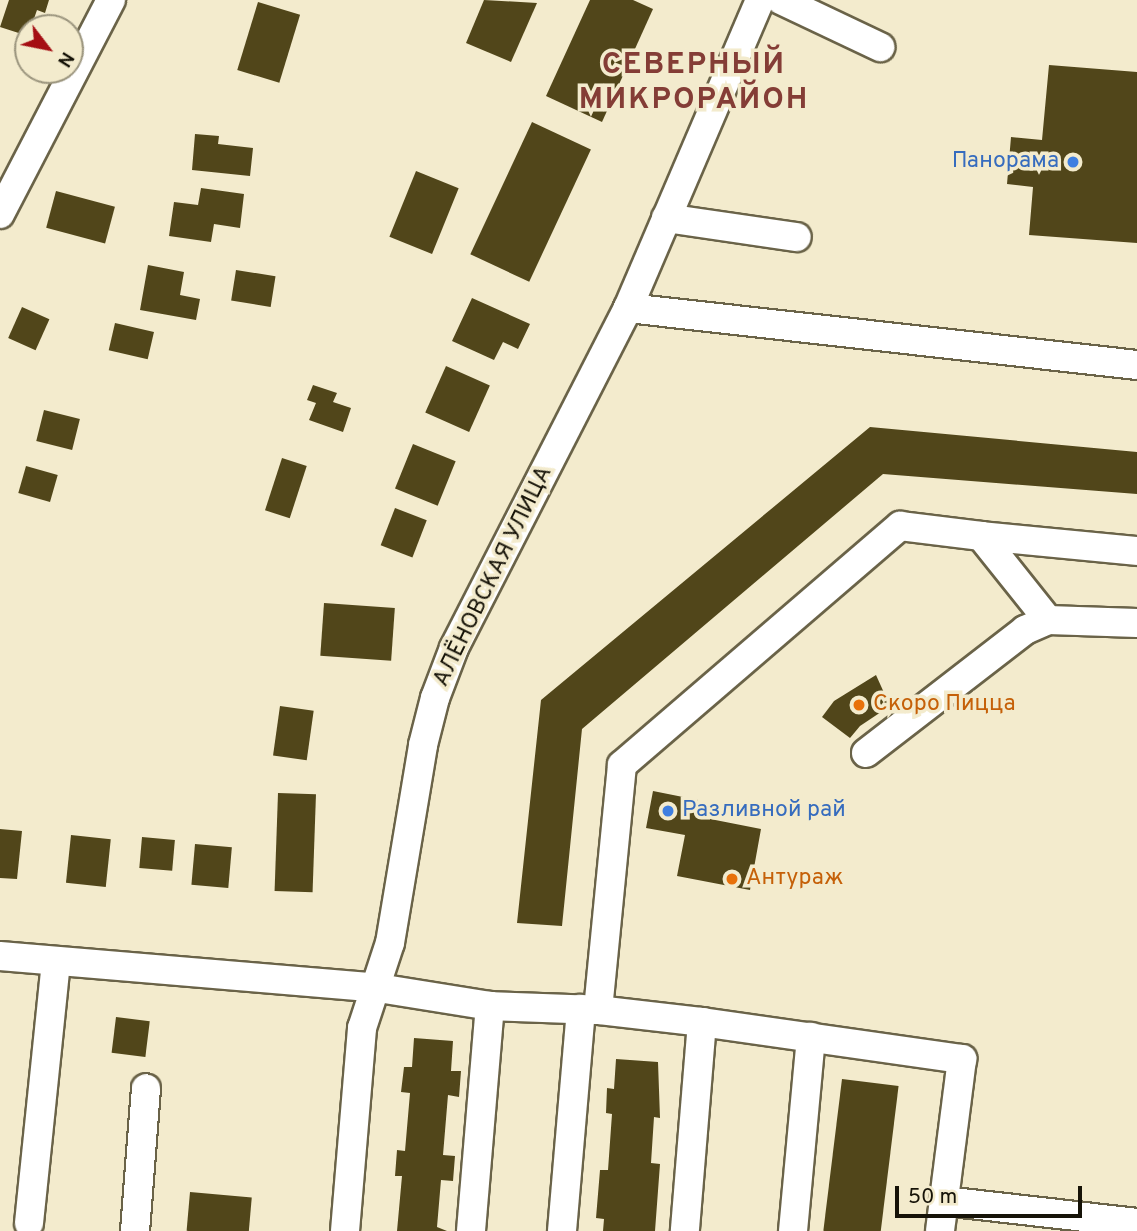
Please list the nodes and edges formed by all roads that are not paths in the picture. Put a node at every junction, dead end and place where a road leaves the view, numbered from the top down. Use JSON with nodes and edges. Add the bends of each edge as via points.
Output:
{"nodes":[{"id":1,"x":111,"y":0,"type":"edge"},
{"id":2,"x":760,"y":0,"type":"edge"},
{"id":3,"x":781,"y":0,"type":"edge"},
{"id":4,"x":880,"y":47,"type":"dead end"},
{"id":5,"x":0,"y":214,"type":"edge"},
{"id":6,"x":666,"y":218,"type":"junction"},
{"id":7,"x":797,"y":237,"type":"dead end"},
{"id":8,"x":628,"y":307,"type":"junction"},
{"id":9,"x":1137,"y":365,"type":"edge"},
{"id":10,"x":981,"y":536,"type":"junction"},
{"id":11,"x":1137,"y":551,"type":"edge"},
{"id":12,"x":1048,"y":620,"type":"junction"},
{"id":13,"x":1137,"y":623,"type":"edge"},
{"id":14,"x":866,"y":753,"type":"dead end"},
{"id":15,"x":0,"y":956,"type":"edge"},
{"id":16,"x":56,"y":961,"type":"junction"},
{"id":17,"x":372,"y":987,"type":"junction"},
{"id":18,"x":490,"y":1006,"type":"junction"},
{"id":19,"x":589,"y":1009,"type":"junction"},
{"id":20,"x":702,"y":1022,"type":"junction"},
{"id":21,"x":811,"y":1037,"type":"junction"},
{"id":22,"x":146,"y":1088,"type":"dead end"},
{"id":23,"x":944,"y":1201,"type":"junction"},
{"id":24,"x":29,"y":1223,"type":"dead end"},
{"id":25,"x":1137,"y":1223,"type":"edge"},
{"id":26,"x":135,"y":1231,"type":"edge"},
{"id":27,"x":345,"y":1231,"type":"edge"},
{"id":28,"x":471,"y":1231,"type":"edge"},
{"id":29,"x":562,"y":1231,"type":"edge"},
{"id":30,"x":685,"y":1231,"type":"edge"},
{"id":31,"x":793,"y":1231,"type":"edge"},
{"id":32,"x":940,"y":1231,"type":"edge"}],
"edges":[{"from":1,"to":5,"type":"street"},
{"from":2,"to":6,"type":"street","name":"АЛЁНОВСКАЯ УЛИЦА"},
{"from":3,"to":4,"type":"street"},
{"from":6,"to":7,"type":"street"},
{"from":6,"to":8,"type":"street","name":"АЛЁНОВСКАЯ УЛИЦА"},
{"from":8,"to":9,"type":"street"},
{"from":8,"to":17,"type":"street","name":"АЛЁНОВСКАЯ УЛИЦА","via":[[454,648],[423,745],[390,943]]},
{"from":10,"to":11,"type":"street"},
{"from":10,"to":12,"type":"street"},
{"from":10,"to":19,"type":"street","via":[[900,526],[622,765]]},
{"from":12,"to":13,"type":"street"},
{"from":12,"to":14,"type":"street","via":[[1025,630]]},
{"from":15,"to":16,"type":"street"},
{"from":16,"to":17,"type":"street"},
{"from":16,"to":24,"type":"street"},
{"from":17,"to":18,"type":"street"},
{"from":17,"to":27,"type":"street","name":"АЛЁНОВСКАЯ УЛИЦА","via":[[362,1027]]},
{"from":18,"to":19,"type":"street"},
{"from":18,"to":28,"type":"street"},
{"from":19,"to":20,"type":"street"},
{"from":19,"to":29,"type":"street"},
{"from":20,"to":21,"type":"street"},
{"from":20,"to":30,"type":"street"},
{"from":21,"to":23,"type":"street","via":[[962,1059]]},
{"from":21,"to":31,"type":"street"},
{"from":22,"to":26,"type":"street"},
{"from":23,"to":25,"type":"street"},
{"from":23,"to":32,"type":"street"}]}
